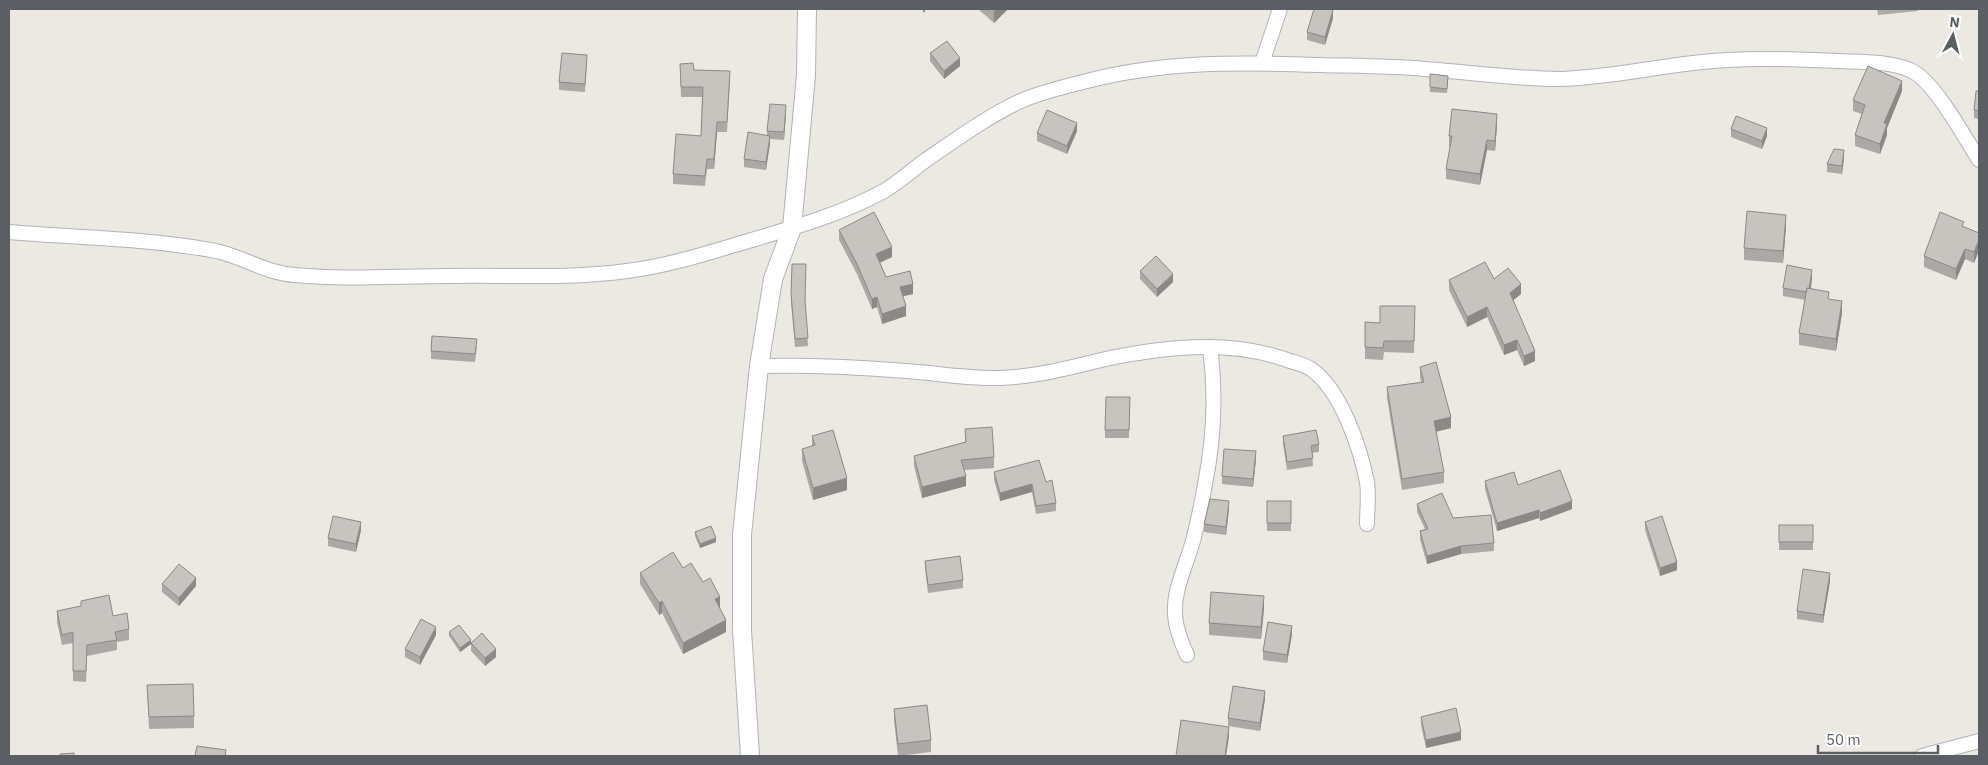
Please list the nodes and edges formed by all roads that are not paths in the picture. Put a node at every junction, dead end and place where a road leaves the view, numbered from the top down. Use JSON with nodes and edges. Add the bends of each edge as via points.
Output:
{"nodes":[{"id":1,"x":807,"y":9,"type":"edge"},
{"id":2,"x":1280,"y":9,"type":"edge"},
{"id":3,"x":1262,"y":63,"type":"junction"},
{"id":4,"x":1979,"y":160,"type":"edge"},
{"id":5,"x":792,"y":228,"type":"junction"},
{"id":6,"x":9,"y":232,"type":"edge"},
{"id":7,"x":1210,"y":347,"type":"junction"},
{"id":8,"x":760,"y":366,"type":"junction"},
{"id":9,"x":1367,"y":524,"type":"dead end"},
{"id":10,"x":1187,"y":655,"type":"dead end"},
{"id":11,"x":1979,"y":741,"type":"edge"},
{"id":12,"x":750,"y":756,"type":"edge"},
{"id":13,"x":1922,"y":756,"type":"edge"}],
"edges":[{"from":1,"to":5,"type":"street","via":[[806,74]]},
{"from":2,"to":3,"type":"street"},
{"from":3,"to":4,"type":"street","via":[[1394,67],[1561,79],[1698,62],[1757,59],[1892,66],[1919,75],[1957,124]]},
{"from":3,"to":5,"type":"street","via":[[1140,69],[1022,100],[975,127],[886,190]]},
{"from":5,"to":6,"type":"street","via":[[636,270],[587,276],[374,278],[290,275],[267,271],[219,252],[160,243]]},
{"from":5,"to":8,"type":"street","via":[[773,279]]},
{"from":7,"to":8,"type":"street","via":[[1124,356],[1000,378],[842,366]]},
{"from":7,"to":9,"type":"street","via":[[1245,348],[1281,357],[1310,368],[1325,382],[1353,434],[1367,484]]},
{"from":7,"to":10,"type":"street","via":[[1214,391],[1206,482],[1176,599],[1175,615]]},
{"from":8,"to":12,"type":"street","via":[[742,535],[742,630]]},
{"from":11,"to":13,"type":"street"}]}
